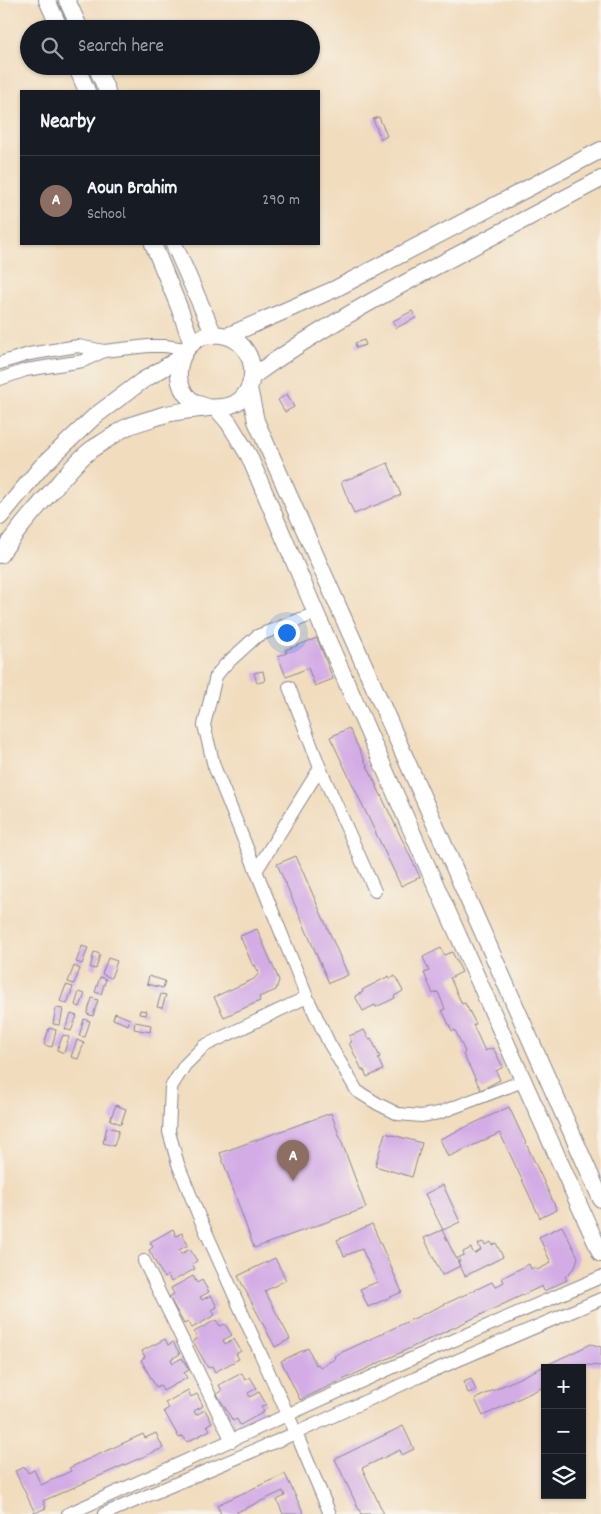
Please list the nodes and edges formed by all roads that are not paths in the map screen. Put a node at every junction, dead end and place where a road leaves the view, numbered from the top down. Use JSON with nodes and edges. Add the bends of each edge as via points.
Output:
{"nodes":[{"id":1,"x":47,"y":0,"type":"edge"},
{"id":2,"x":67,"y":0,"type":"edge"},
{"id":3,"x":56,"y":20,"type":"edge"},
{"id":4,"x":76,"y":20,"type":"edge"},
{"id":5,"x":80,"y":75,"type":"edge"},
{"id":6,"x":100,"y":75,"type":"edge"},
{"id":7,"x":87,"y":90,"type":"edge"},
{"id":8,"x":107,"y":90,"type":"edge"},
{"id":9,"x":601,"y":150,"type":"edge"},
{"id":10,"x":601,"y":179,"type":"edge"},
{"id":11,"x":153,"y":245,"type":"edge"},
{"id":12,"x":175,"y":245,"type":"edge"},
{"id":13,"x":220,"y":335,"type":"junction"},
{"id":14,"x":186,"y":350,"type":"junction"},
{"id":15,"x":104,"y":351,"type":"junction"},
{"id":16,"x":0,"y":363,"type":"edge"},
{"id":17,"x":0,"y":379,"type":"edge"},
{"id":18,"x":251,"y":382,"type":"junction"},
{"id":19,"x":214,"y":408,"type":"junction"},
{"id":20,"x":0,"y":517,"type":"edge"},
{"id":21,"x":0,"y":554,"type":"edge"},
{"id":22,"x":316,"y":614,"type":"junction"},
{"id":23,"x":289,"y":687,"type":"dead end"},
{"id":24,"x":320,"y":768,"type":"junction"},
{"id":25,"x":256,"y":871,"type":"junction"},
{"id":26,"x":375,"y":891,"type":"dead end"},
{"id":27,"x":307,"y":996,"type":"junction"},
{"id":28,"x":523,"y":1081,"type":"junction"},
{"id":29,"x":601,"y":1199,"type":"edge"},
{"id":30,"x":601,"y":1254,"type":"edge"},
{"id":31,"x":144,"y":1261,"type":"dead end"},
{"id":32,"x":601,"y":1277,"type":"edge"},
{"id":33,"x":601,"y":1299,"type":"edge"},
{"id":34,"x":288,"y":1416,"type":"junction"},
{"id":35,"x":296,"y":1433,"type":"junction"},
{"id":36,"x":232,"y":1441,"type":"junction"},
{"id":37,"x":68,"y":1514,"type":"edge"},
{"id":38,"x":104,"y":1514,"type":"edge"},
{"id":39,"x":330,"y":1514,"type":"edge"}],
"edges":[{"from":1,"to":3,"type":"main road"},
{"from":2,"to":4,"type":"main road"},
{"from":5,"to":7,"type":"main road"},
{"from":6,"to":8,"type":"main road"},
{"from":9,"to":13,"type":"main road","via":[[335,290]]},
{"from":10,"to":18,"type":"main road","via":[[385,293],[285,353]]},
{"from":11,"to":14,"type":"main road","via":[[179,307]]},
{"from":12,"to":13,"type":"main road"},
{"from":13,"to":14,"type":"main road","via":[[201,337]]},
{"from":13,"to":18,"type":"main road","via":[[238,342],[247,351],[252,363]]},
{"from":14,"to":15,"type":"street","via":[[148,346]]},
{"from":14,"to":19,"type":"main road","via":[[179,370],[180,382],[195,402]]},
{"from":14,"to":20,"type":"main road","via":[[95,416],[41,467]]},
{"from":15,"to":16,"type":"street","via":[[78,346],[29,354]]},
{"from":15,"to":17,"type":"street","via":[[83,361],[26,370]]},
{"from":18,"to":19,"type":"main road","via":[[242,398],[235,403]]},
{"from":18,"to":29,"type":"main road","via":[[256,421]]},
{"from":19,"to":21,"type":"main road","via":[[166,414],[127,427],[91,450],[18,529]]},
{"from":19,"to":22,"type":"main road","via":[[229,423],[249,456]]},
{"from":22,"to":25,"type":"street","via":[[257,636],[224,666],[216,676],[204,725],[214,766]]},
{"from":22,"to":28,"type":"main road"},
{"from":23,"to":24,"type":"street"},
{"from":24,"to":25,"type":"street"},
{"from":24,"to":26,"type":"street"},
{"from":25,"to":27,"type":"street"},
{"from":27,"to":28,"type":"street","via":[[357,1091],[398,1114],[439,1114]]},
{"from":27,"to":34,"type":"street","via":[[204,1046],[184,1065],[171,1087],[169,1123],[178,1164],[198,1214]]},
{"from":28,"to":30,"type":"main road"},
{"from":31,"to":36,"type":"street"},
{"from":32,"to":34,"type":"street"},
{"from":33,"to":35,"type":"street"},
{"from":34,"to":35,"type":"street"},
{"from":34,"to":36,"type":"street"},
{"from":35,"to":38,"type":"street"},
{"from":35,"to":39,"type":"street"},
{"from":36,"to":37,"type":"street"}]}
